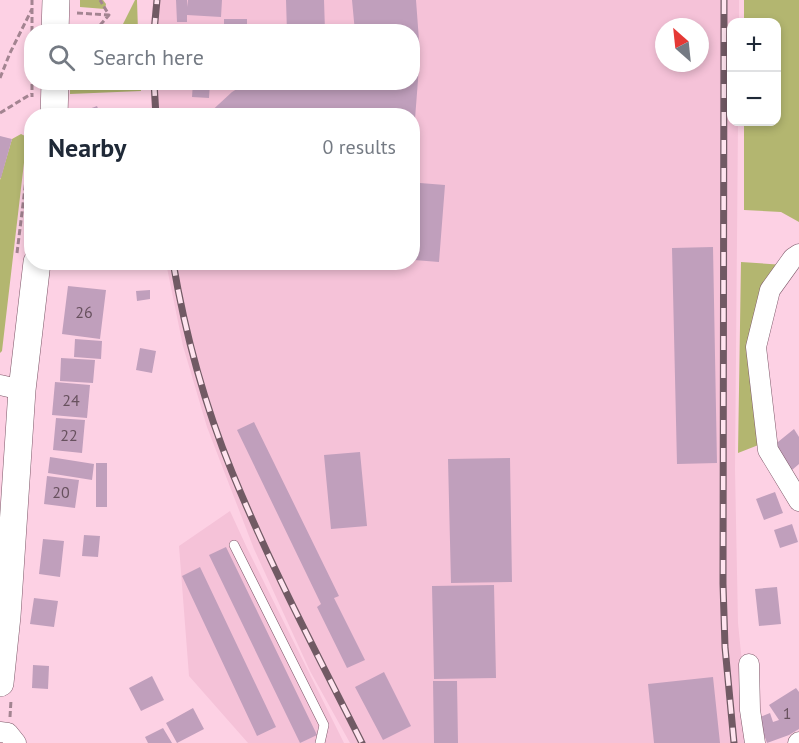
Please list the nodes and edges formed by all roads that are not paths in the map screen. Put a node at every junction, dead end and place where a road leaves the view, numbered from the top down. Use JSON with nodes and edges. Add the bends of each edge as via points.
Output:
{"nodes":[{"id":1,"x":55,"y":90,"type":"edge"},
{"id":2,"x":54,"y":108,"type":"edge"},
{"id":3,"x":799,"y":254,"type":"edge"},
{"id":4,"x":35,"y":270,"type":"edge"},
{"id":5,"x":11,"y":388,"type":"edge"},
{"id":6,"x":799,"y":501,"type":"edge"},
{"id":7,"x":234,"y":545,"type":"dead end"},
{"id":8,"x":749,"y":664,"type":"dead end"},
{"id":9,"x":0,"y":683,"type":"edge"},
{"id":10,"x":0,"y":732,"type":"edge"},
{"id":11,"x":16,"y":743,"type":"edge"},
{"id":12,"x":320,"y":743,"type":"edge"},
{"id":13,"x":755,"y":743,"type":"edge"}],
"edges":[{"from":1,"to":2,"type":"main road"},
{"from":3,"to":6,"type":"street","via":[[770,290],[756,347],[768,450]]},
{"from":4,"to":5,"type":"main road"},
{"from":5,"to":9,"type":"main road","via":[[7,616]]},
{"from":7,"to":12,"type":"lane","via":[[324,725]]},
{"from":8,"to":13,"type":"street"},
{"from":10,"to":11,"type":"street","via":[[8,733]]}]}
